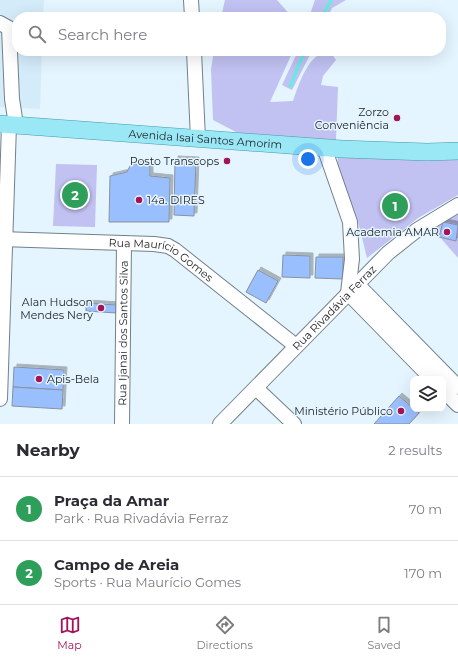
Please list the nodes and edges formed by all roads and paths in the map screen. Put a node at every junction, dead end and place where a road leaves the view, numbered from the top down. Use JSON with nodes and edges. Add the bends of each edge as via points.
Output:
{"nodes":[{"id":1,"x":191,"y":0,"type":"edge"},
{"id":2,"x":192,"y":12,"type":"edge"},
{"id":3,"x":0,"y":23,"type":"edge"},
{"id":4,"x":194,"y":56,"type":"edge"},
{"id":5,"x":8,"y":125,"type":"edge"},
{"id":6,"x":198,"y":138,"type":"junction"},
{"id":7,"x":324,"y":147,"type":"junction"},
{"id":8,"x":458,"y":151,"type":"edge"},
{"id":9,"x":458,"y":205,"type":"edge"},
{"id":10,"x":2,"y":239,"type":"edge"},
{"id":11,"x":124,"y":243,"type":"junction"},
{"id":12,"x":351,"y":287,"type":"junction"},
{"id":13,"x":296,"y":346,"type":"junction"},
{"id":14,"x":429,"y":376,"type":"edge"},
{"id":15,"x":458,"y":387,"type":"edge"},
{"id":16,"x":256,"y":388,"type":"junction"},
{"id":17,"x":446,"y":393,"type":"edge"},
{"id":18,"x":0,"y":399,"type":"edge"},
{"id":19,"x":458,"y":405,"type":"edge"},
{"id":20,"x":122,"y":424,"type":"edge"},
{"id":21,"x":220,"y":424,"type":"edge"},
{"id":22,"x":294,"y":424,"type":"edge"}],
"edges":[{"from":1,"to":2,"type":"street"},
{"from":3,"to":5,"type":"street","via":[[9,28],[12,99]]},
{"from":4,"to":6,"type":"street"},
{"from":5,"to":6,"type":"main road","name":"Avenida Isai Santos Amorim"},
{"from":5,"to":10,"type":"street"},
{"from":6,"to":7,"type":"main road","name":"Avenida Isai Santos Amorim"},
{"from":7,"to":8,"type":"main road","name":"Avenida Isai Santos Amorim"},
{"from":7,"to":12,"type":"street","via":[[350,222]]},
{"from":9,"to":12,"type":"street","name":"Rua Rivadávia Ferraz","via":[[411,235]]},
{"from":10,"to":11,"type":"street","name":"Rua Maurício Gomes"},
{"from":10,"to":18,"type":"street"},
{"from":11,"to":13,"type":"street","name":"Rua Maurício Gomes","via":[[162,244],[175,250]]},
{"from":11,"to":20,"type":"street","name":"Rua Ijanai dos Santos Silva"},
{"from":12,"to":13,"type":"street","name":"Rua Rivadávia Ferraz"},
{"from":12,"to":14,"type":"street"},
{"from":12,"to":15,"type":"street"},
{"from":13,"to":16,"type":"street","name":"Rua Rivadávia Ferraz"},
{"from":16,"to":21,"type":"street","name":"Rua Rivadávia Ferraz"},
{"from":16,"to":22,"type":"street"},
{"from":17,"to":19,"type":"street"}]}
